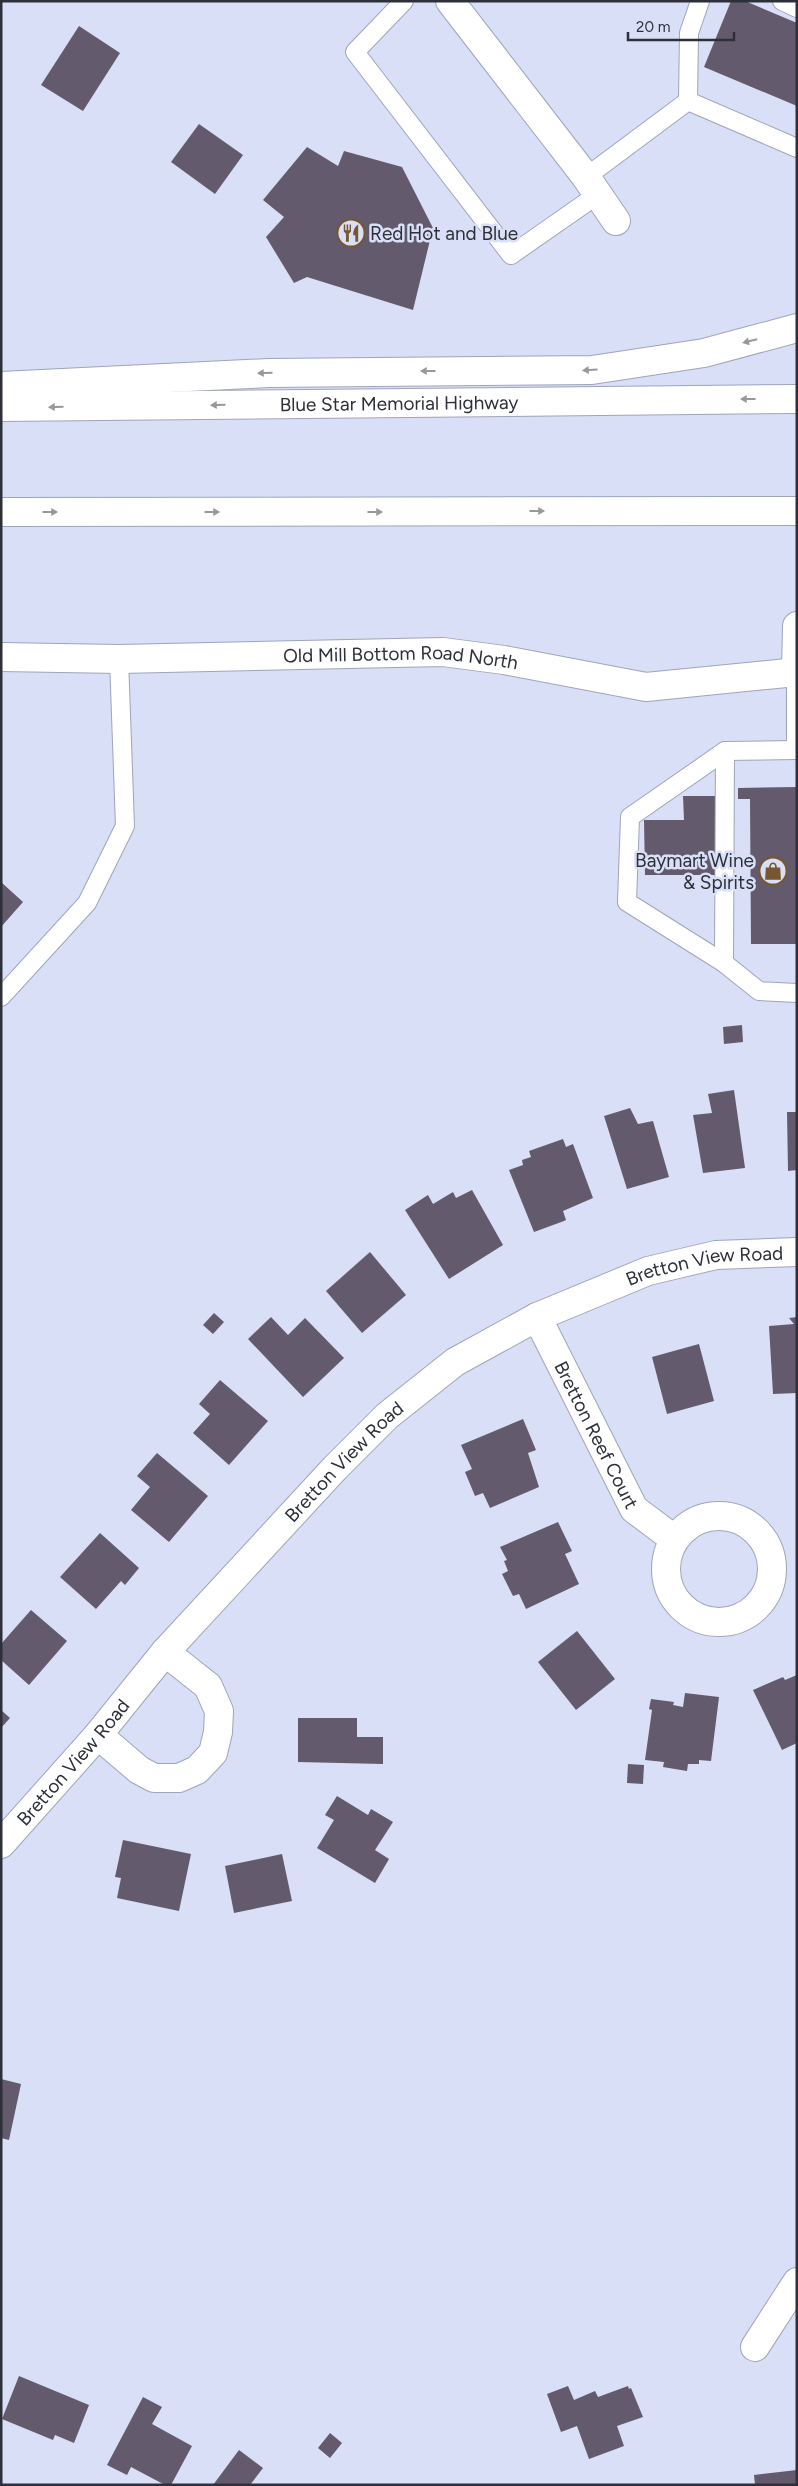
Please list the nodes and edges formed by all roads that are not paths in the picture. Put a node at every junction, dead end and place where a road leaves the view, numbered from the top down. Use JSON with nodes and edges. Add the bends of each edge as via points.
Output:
{"nodes":[{"id":1,"x":404,"y":1,"type":"edge"},
{"id":2,"x":450,"y":1,"type":"edge"},
{"id":3,"x":700,"y":1,"type":"edge"},
{"id":4,"x":782,"y":1,"type":"edge"},
{"id":5,"x":797,"y":8,"type":"edge"},
{"id":6,"x":688,"y":101,"type":"junction"},
{"id":7,"x":797,"y":148,"type":"edge"},
{"id":8,"x":591,"y":186,"type":"junction"},
{"id":9,"x":616,"y":221,"type":"dead end"},
{"id":10,"x":797,"y":328,"type":"edge"},
{"id":11,"x":1,"y":386,"type":"edge"},
{"id":12,"x":797,"y":399,"type":"edge"},
{"id":13,"x":1,"y":407,"type":"edge"},
{"id":14,"x":797,"y":511,"type":"edge"},
{"id":15,"x":1,"y":512,"type":"edge"},
{"id":16,"x":797,"y":626,"type":"edge"},
{"id":17,"x":1,"y":657,"type":"edge"},
{"id":18,"x":119,"y":658,"type":"junction"},
{"id":19,"x":796,"y":672,"type":"edge"},
{"id":20,"x":796,"y":750,"type":"edge"},
{"id":21,"x":725,"y":751,"type":"junction"},
{"id":22,"x":724,"y":963,"type":"junction"},
{"id":23,"x":797,"y":993,"type":"edge"},
{"id":24,"x":1,"y":997,"type":"edge"},
{"id":25,"x":797,"y":1252,"type":"edge"},
{"id":26,"x":537,"y":1317,"type":"junction"},
{"id":27,"x":674,"y":1540,"type":"dead end"},
{"id":28,"x":165,"y":1652,"type":"junction"},
{"id":29,"x":98,"y":1735,"type":"junction"},
{"id":30,"x":1,"y":1844,"type":"edge"},
{"id":31,"x":797,"y":2282,"type":"edge"},
{"id":32,"x":755,"y":2347,"type":"dead end"}],
"edges":[{"from":1,"to":8,"type":"lane","via":[[355,52],[512,254]]},
{"from":2,"to":8,"type":"main road"},
{"from":3,"to":6,"type":"lane","via":[[689,33]]},
{"from":4,"to":5,"type":"lane"},
{"from":6,"to":7,"type":"lane"},
{"from":6,"to":8,"type":"lane"},
{"from":8,"to":9,"type":"main road"},
{"from":10,"to":11,"type":"main road","one_way":true,"via":[[704,353],[592,370],[269,373]]},
{"from":12,"to":13,"type":"main road","name":"Blue Star Memorial Highway","one_way":true},
{"from":15,"to":14,"type":"main road","one_way":true},
{"from":16,"to":19,"type":"main road"},
{"from":17,"to":18,"type":"main road","name":"Old Mill Bottom Road North"},
{"from":18,"to":19,"type":"main road","name":"Old Mill Bottom Road North","via":[[443,652],[646,687]]},
{"from":18,"to":24,"type":"lane","via":[[125,826],[86,903]]},
{"from":19,"to":20,"type":"lane"},
{"from":20,"to":21,"type":"lane"},
{"from":21,"to":22,"type":"lane"},
{"from":21,"to":22,"type":"lane","via":[[630,817],[627,902]]},
{"from":22,"to":23,"type":"lane","via":[[759,992]]},
{"from":25,"to":26,"type":"main road","name":"Bretton View Road","via":[[716,1255],[648,1271]]},
{"from":26,"to":27,"type":"main road","name":"Bretton Reef Court","via":[[634,1509]]},
{"from":26,"to":28,"type":"main road","name":"Bretton View Road","via":[[454,1362],[387,1416]]},
{"from":28,"to":29,"type":"main road","name":"Bretton View Road"},
{"from":28,"to":29,"type":"main road","via":[[208,1686],[218,1711],[213,1753],[198,1770],[180,1778],[154,1778],[139,1770]]},
{"from":29,"to":30,"type":"main road","name":"Bretton View Road"},
{"from":31,"to":32,"type":"main road"}]}
